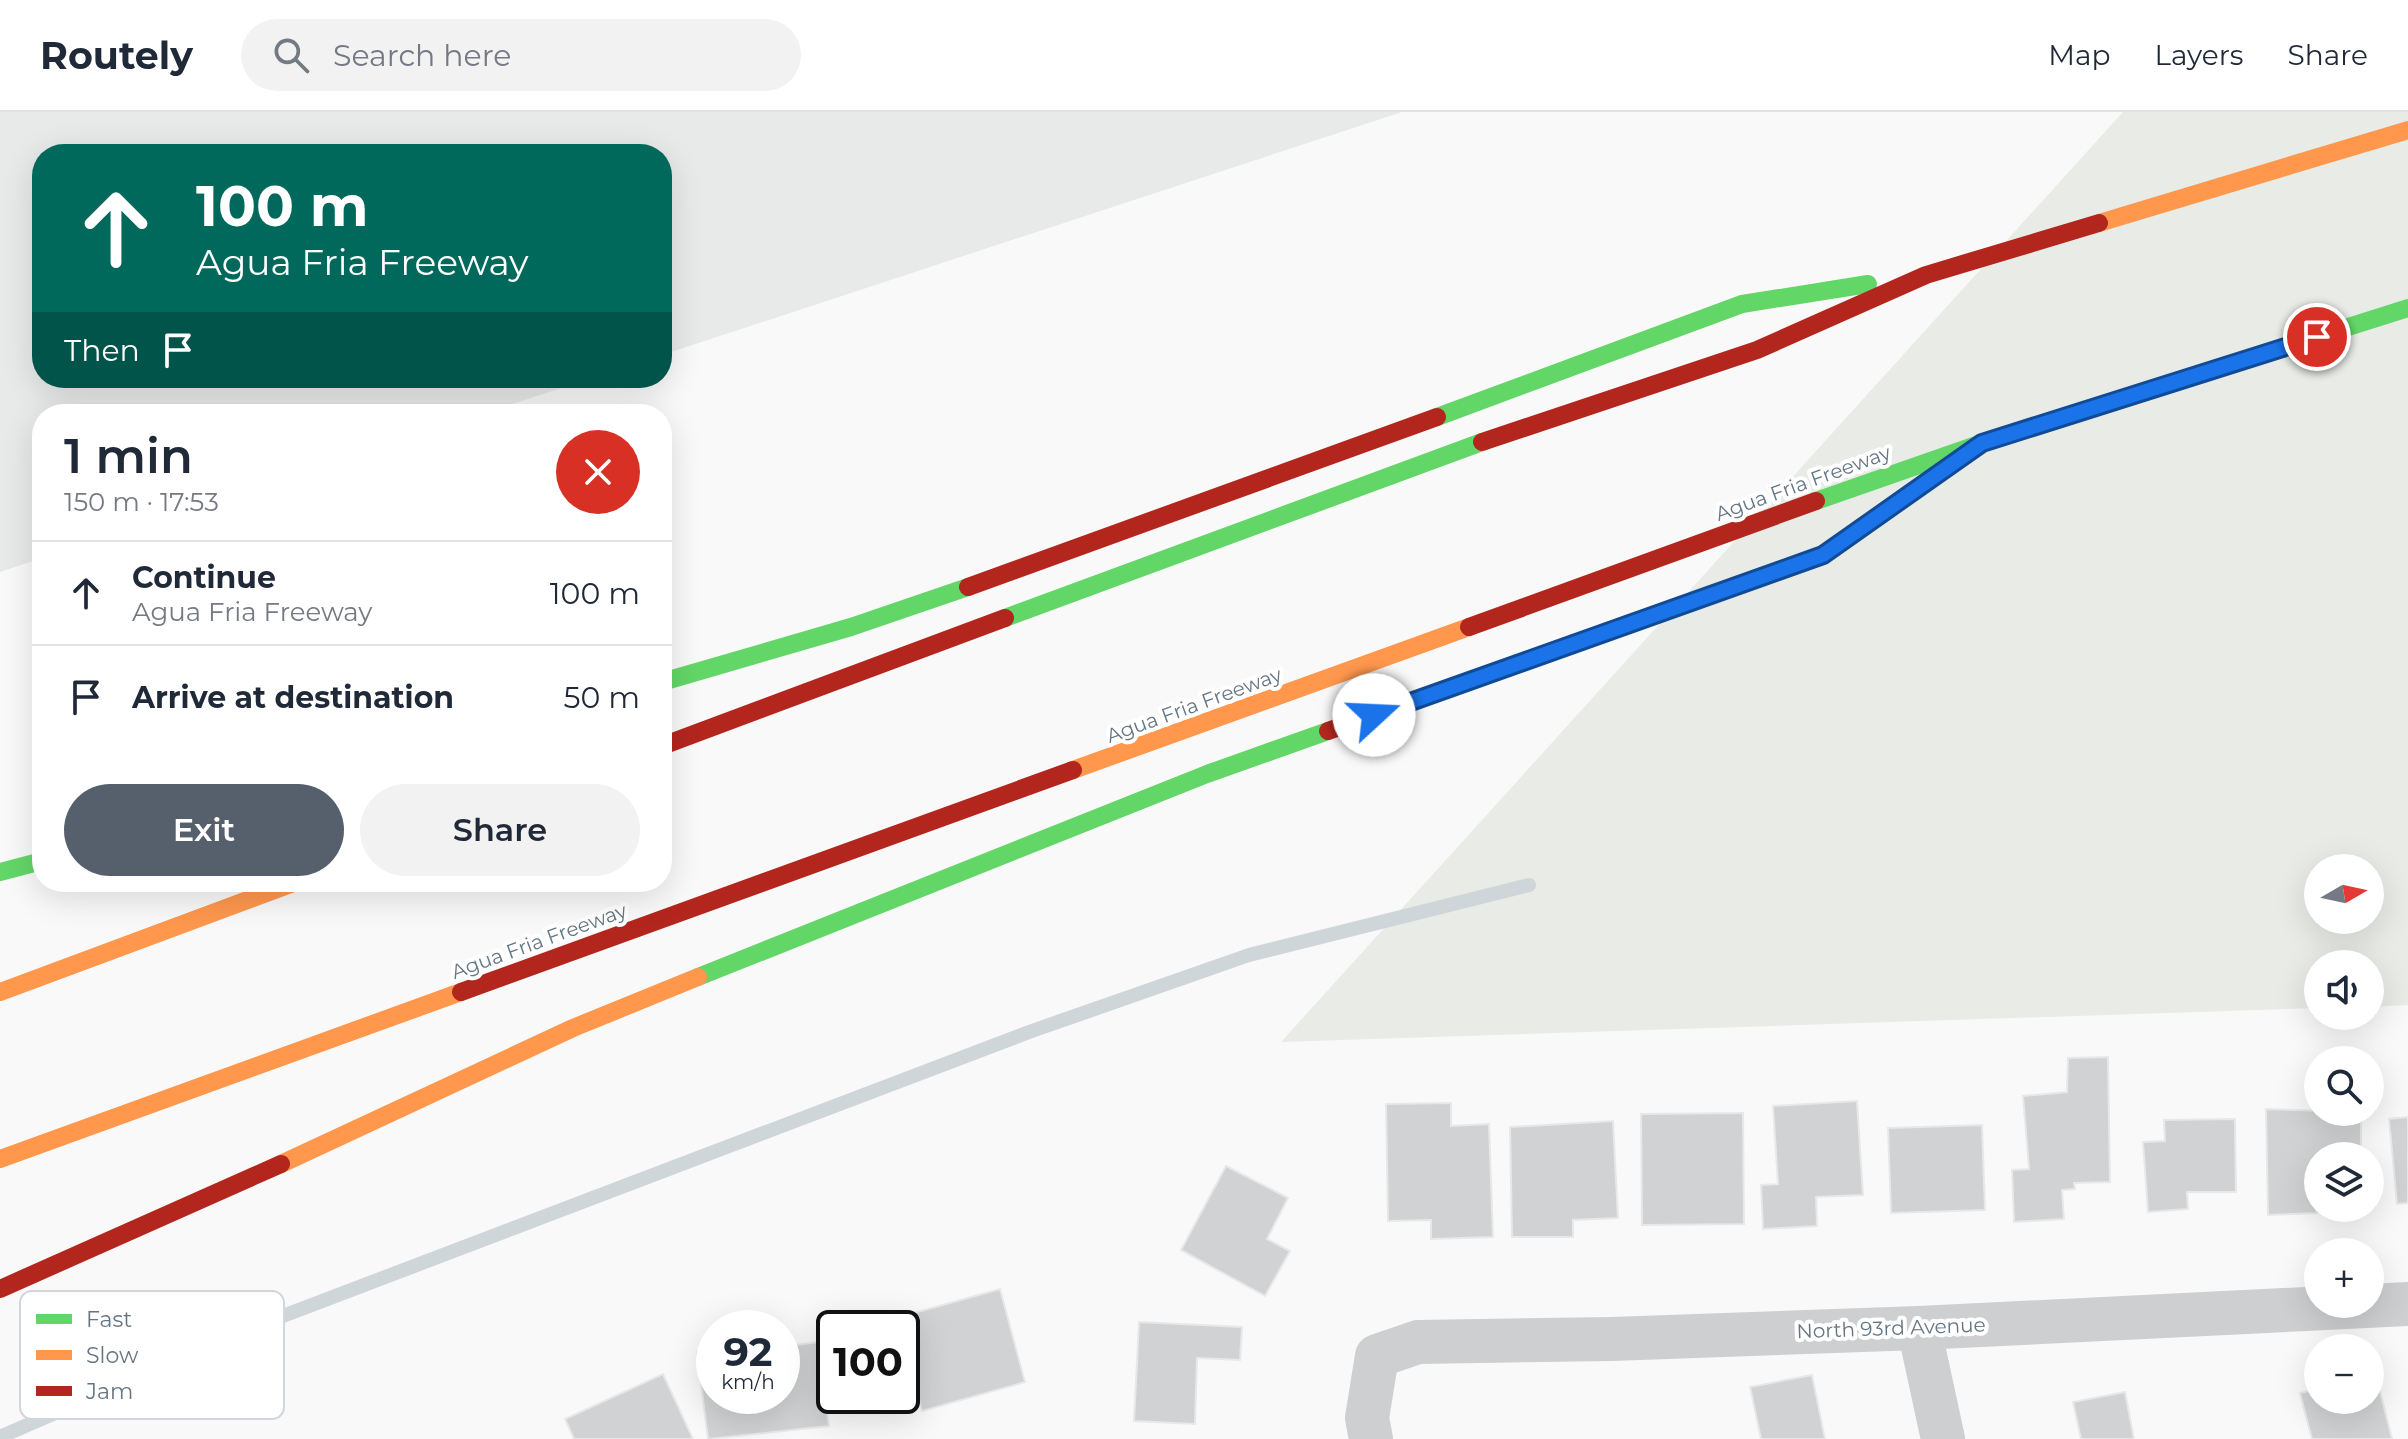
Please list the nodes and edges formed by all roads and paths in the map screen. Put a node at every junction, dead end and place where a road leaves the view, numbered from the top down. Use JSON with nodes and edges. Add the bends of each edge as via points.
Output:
{"nodes":[{"id":1,"x":2408,"y":130,"type":"edge"},
{"id":2,"x":1926,"y":275,"type":"junction"},
{"id":3,"x":2408,"y":308,"type":"edge"},
{"id":4,"x":1982,"y":443,"type":"junction"},
{"id":5,"x":672,"y":679,"type":"edge"},
{"id":6,"x":672,"y":742,"type":"edge"},
{"id":7,"x":32,"y":864,"type":"edge"},
{"id":8,"x":0,"y":872,"type":"edge"},
{"id":9,"x":269,"y":892,"type":"edge"},
{"id":10,"x":0,"y":992,"type":"edge"},
{"id":11,"x":0,"y":1159,"type":"edge"},
{"id":12,"x":0,"y":1289,"type":"edge"},
{"id":13,"x":2408,"y":1304,"type":"edge"},
{"id":14,"x":1919,"y":1328,"type":"junction"},
{"id":15,"x":1371,"y":1439,"type":"edge"},
{"id":16,"x":1943,"y":1439,"type":"edge"}],
"edges":[{"from":1,"to":2,"type":"highway"},
{"from":2,"to":5,"type":"highway","via":[[1742,304],[1127,532],[851,627]]},
{"from":2,"to":6,"type":"highway","via":[[1757,350],[1405,469]]},
{"from":3,"to":4,"type":"highway","name":"Agua Fria Freeway"},
{"from":4,"to":11,"type":"highway","name":"Agua Fria Freeway"},
{"from":4,"to":12,"type":"highway","via":[[1823,555],[1207,774],[901,895],[573,1028]]},
{"from":7,"to":8,"type":"highway"},
{"from":9,"to":10,"type":"highway"},
{"from":13,"to":14,"type":"street","name":"North 93rd Avenue"},
{"from":14,"to":15,"type":"street","name":"North 93rd Avenue","via":[[1418,1342],[1377,1356],[1367,1418]]},
{"from":14,"to":16,"type":"street"}]}
